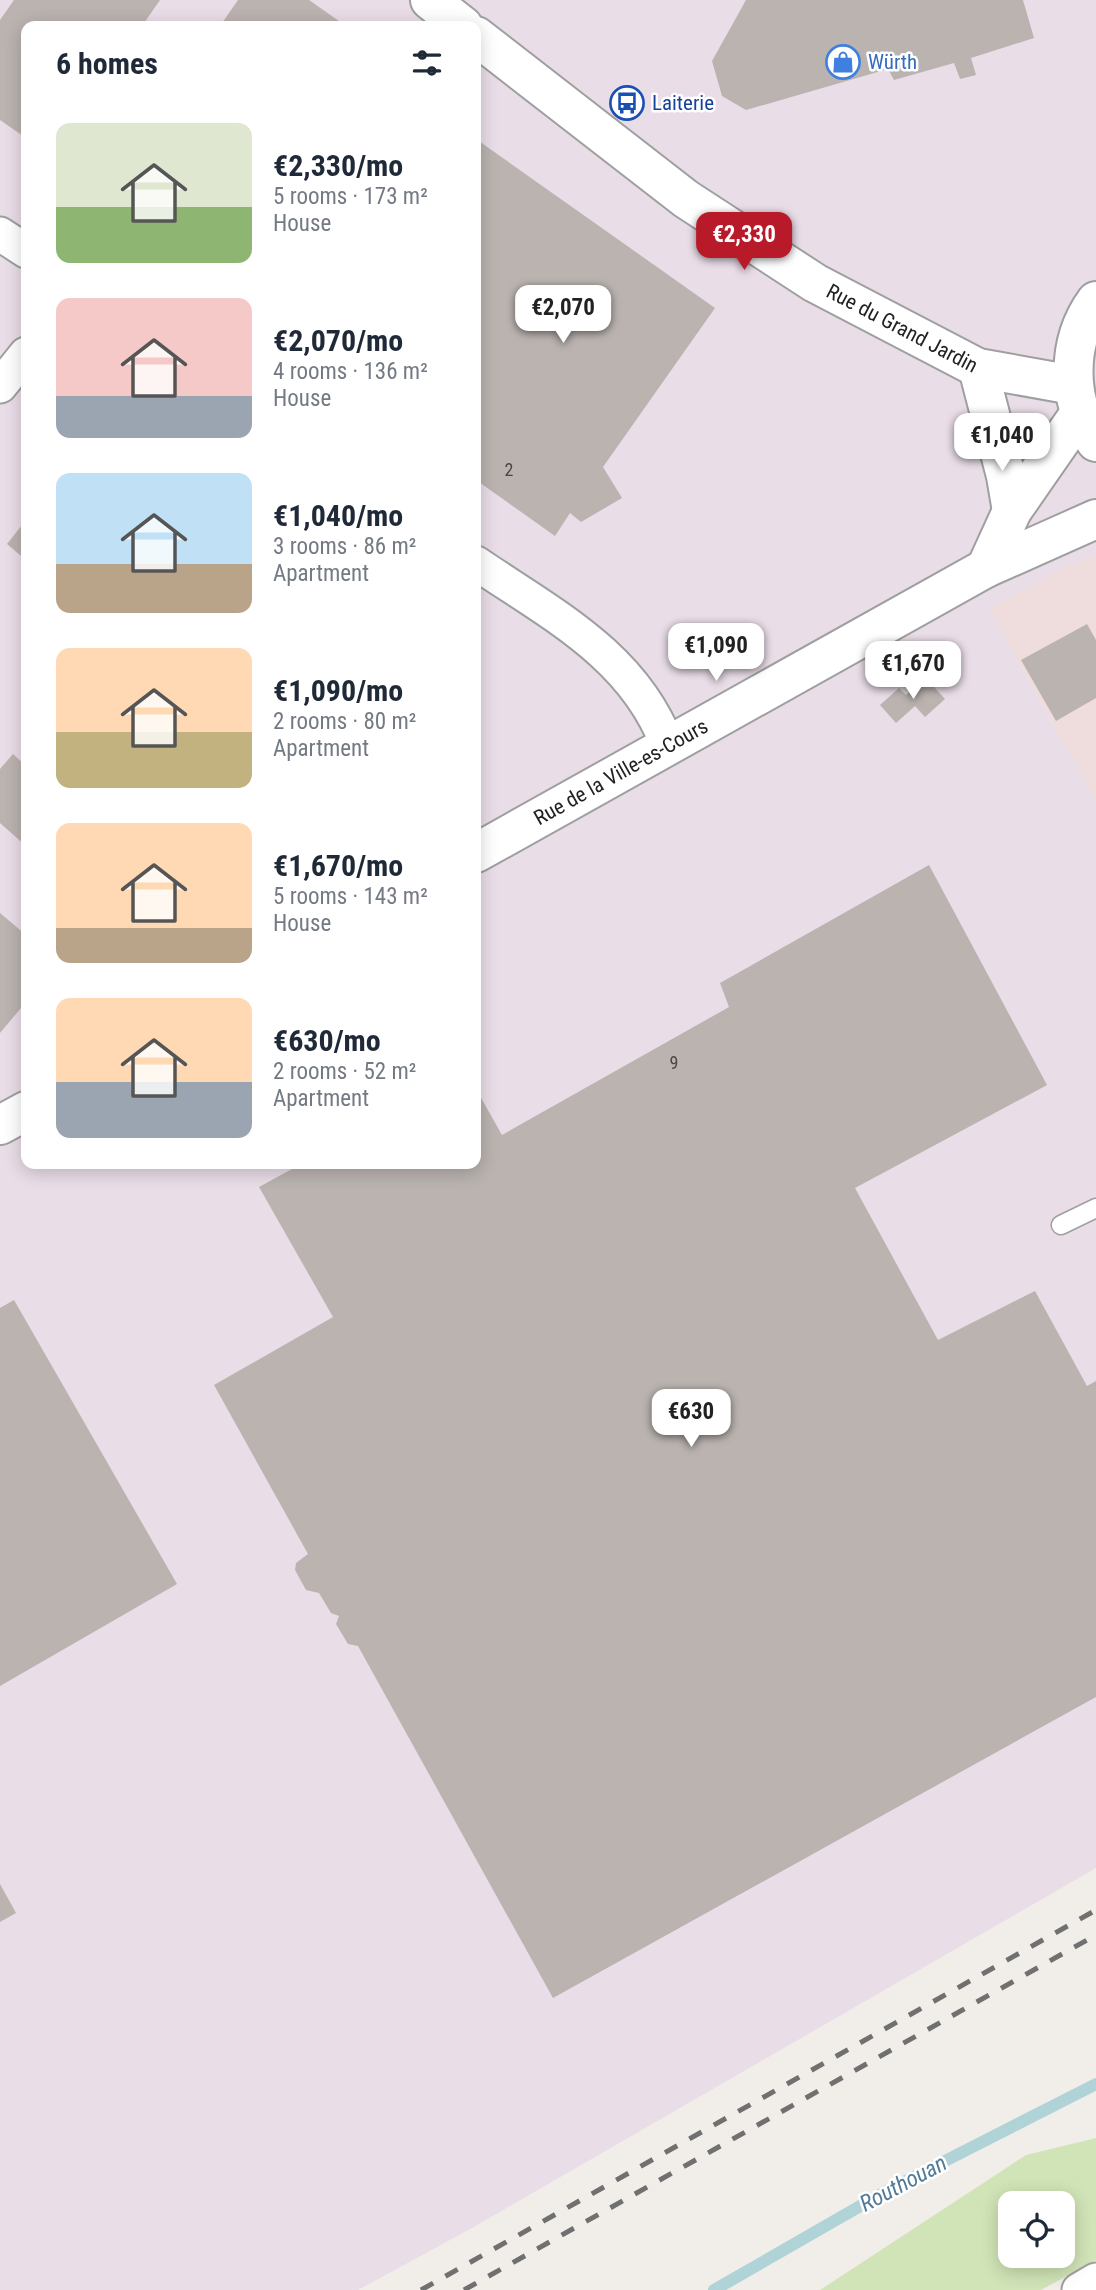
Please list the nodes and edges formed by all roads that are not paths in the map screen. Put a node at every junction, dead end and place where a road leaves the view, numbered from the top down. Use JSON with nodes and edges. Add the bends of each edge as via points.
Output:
{"nodes":[{"id":1,"x":430,"y":0,"type":"edge"},
{"id":2,"x":457,"y":21,"type":"edge"},
{"id":3,"x":481,"y":40,"type":"edge"},
{"id":4,"x":0,"y":234,"type":"edge"},
{"id":5,"x":21,"y":248,"type":"edge"},
{"id":6,"x":1096,"y":301,"type":"edge"},
{"id":7,"x":21,"y":360,"type":"edge"},
{"id":8,"x":978,"y":368,"type":"junction"},
{"id":9,"x":0,"y":386,"type":"edge"},
{"id":10,"x":1083,"y":413,"type":"edge"},
{"id":11,"x":1012,"y":511,"type":"junction"},
{"id":12,"x":1096,"y":519,"type":"edge"},
{"id":13,"x":481,"y":566,"type":"edge"},
{"id":14,"x":986,"y":568,"type":"junction"},
{"id":15,"x":667,"y":744,"type":"junction"},
{"id":16,"x":481,"y":850,"type":"edge"},
{"id":17,"x":21,"y":1114,"type":"edge"},
{"id":18,"x":0,"y":1125,"type":"edge"},
{"id":19,"x":1096,"y":1208,"type":"edge"},
{"id":20,"x":1061,"y":1225,"type":"dead end"},
{"id":21,"x":1096,"y":2280,"type":"edge"},
{"id":22,"x":1079,"y":2290,"type":"edge"}],
"edges":[{"from":1,"to":2,"type":"street"},
{"from":3,"to":8,"type":"street","name":"Rue du Grand Jardin","via":[[686,199],[816,284]]},
{"from":4,"to":5,"type":"street"},
{"from":6,"to":10,"type":"street","via":[[1074,349]]},
{"from":7,"to":9,"type":"street"},
{"from":8,"to":10,"type":"street","name":"Rue du Grand Jardin"},
{"from":8,"to":11,"type":"street"},
{"from":10,"to":11,"type":"street"},
{"from":11,"to":14,"type":"street"},
{"from":12,"to":14,"type":"street","name":"Rue de la Ville-es-Cours"},
{"from":13,"to":15,"type":"street","via":[[603,650],[636,684]]},
{"from":14,"to":15,"type":"street","name":"Rue de la Ville-es-Cours"},
{"from":15,"to":16,"type":"street","name":"Rue de la Ville-es-Cours"},
{"from":17,"to":18,"type":"street"},
{"from":19,"to":20,"type":"lane"},
{"from":21,"to":22,"type":"street"}]}
